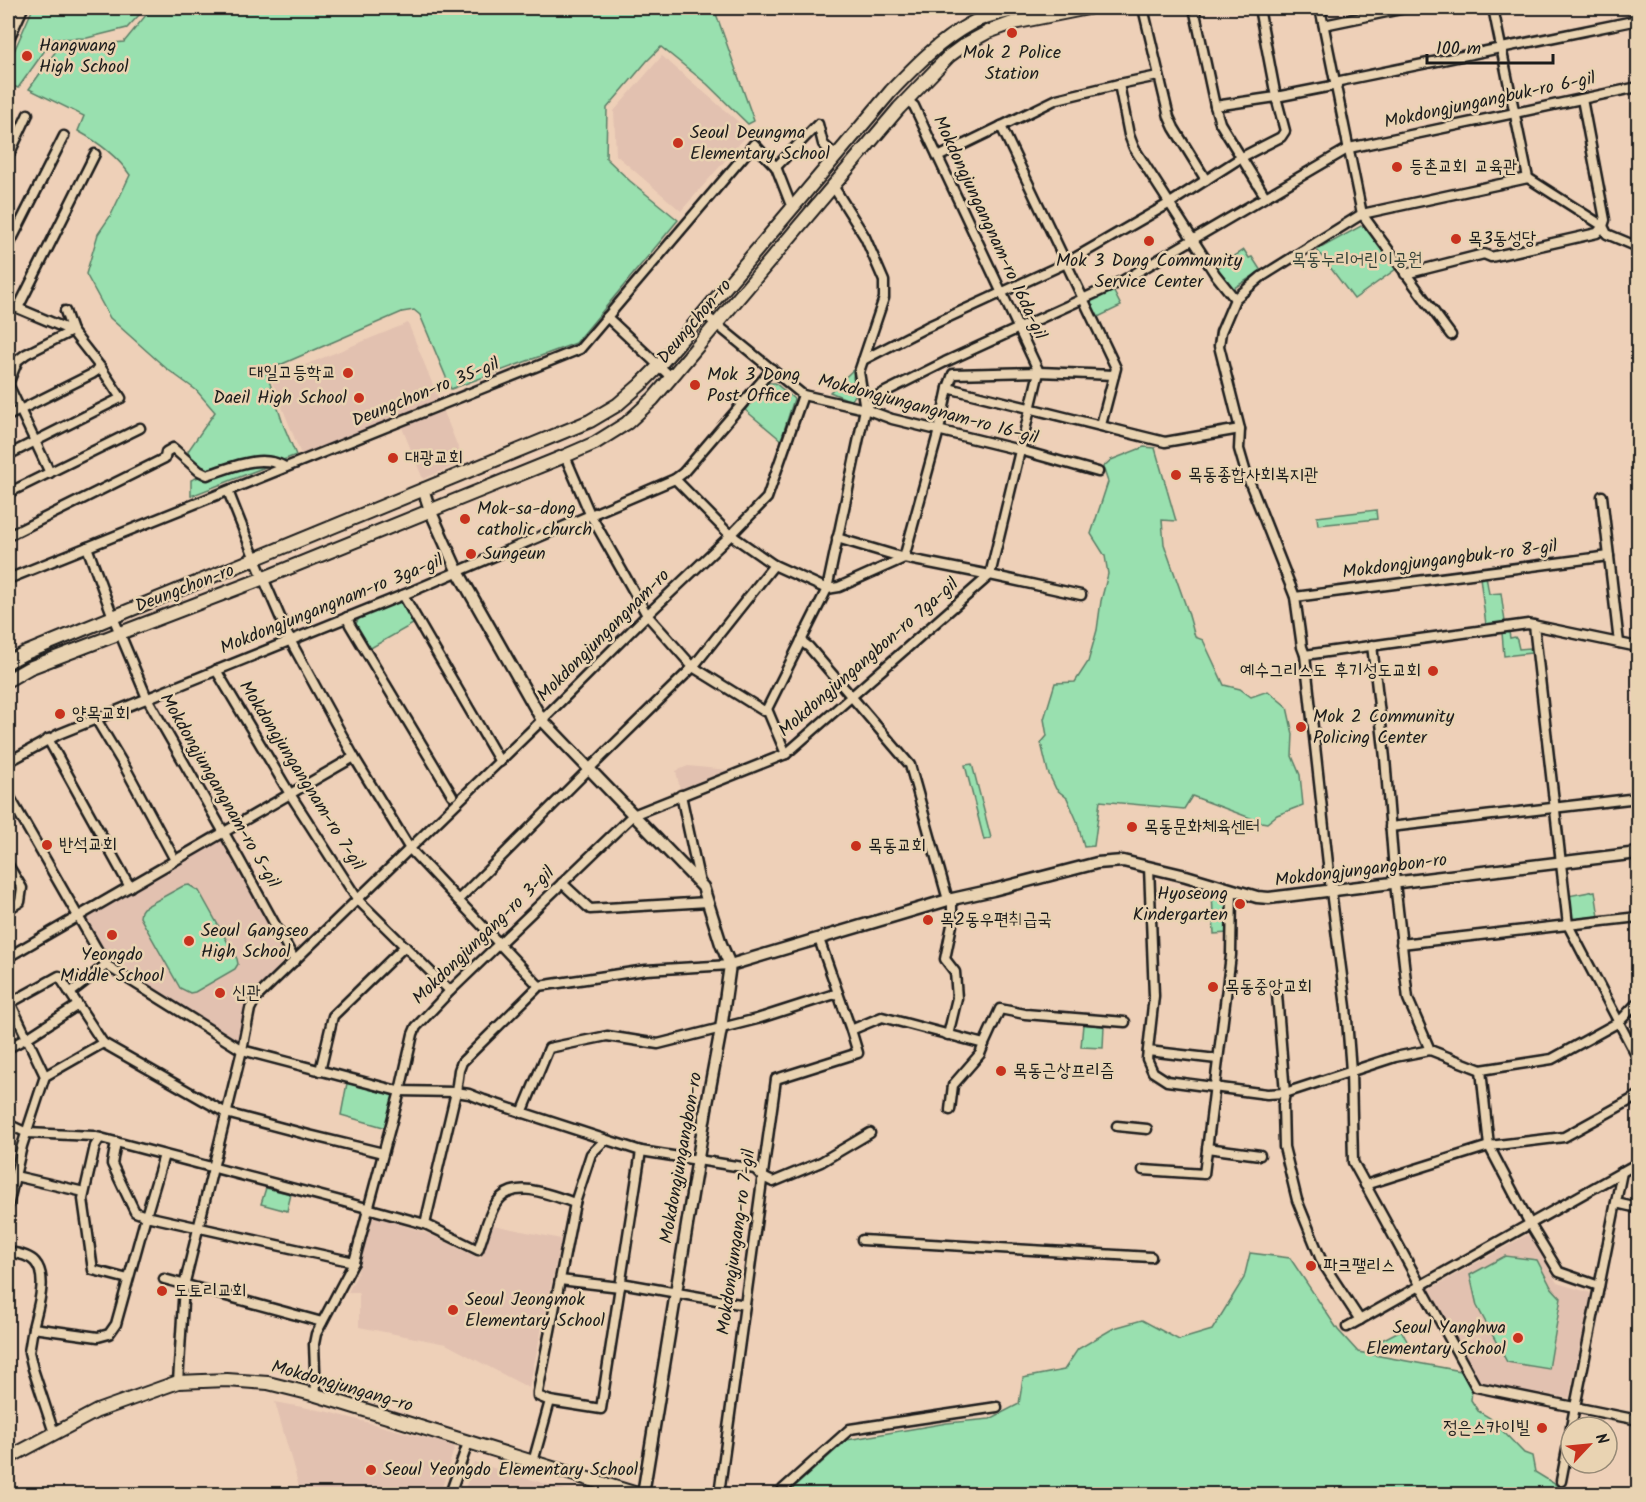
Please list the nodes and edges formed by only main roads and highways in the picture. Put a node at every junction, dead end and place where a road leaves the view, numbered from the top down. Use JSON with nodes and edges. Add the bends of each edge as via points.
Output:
{"nodes":[{"id":1,"x":1023,"y":8,"type":"edge"},
{"id":2,"x":1088,"y":8,"type":"edge"},
{"id":3,"x":8,"y":662,"type":"edge"},
{"id":4,"x":8,"y":680,"type":"edge"},
{"id":5,"x":8,"y":1458,"type":"edge"},
{"id":6,"x":637,"y":1494,"type":"edge"}],
"edges":[{"from":1,"to":3,"type":"main road","name":"Deungchon-ro","via":[[971,23],[917,63],[659,366],[616,405],[590,421]]},
{"from":2,"to":4,"type":"main road","name":"Deungchon-ro","via":[[1013,23],[988,32],[949,56],[907,100],[653,399],[627,423],[595,443],[264,578],[29,668]]},
{"from":5,"to":6,"type":"main road","name":"Mokdongjungang-ro","via":[[97,1411],[178,1382],[227,1380],[268,1383],[316,1395]]}]}
